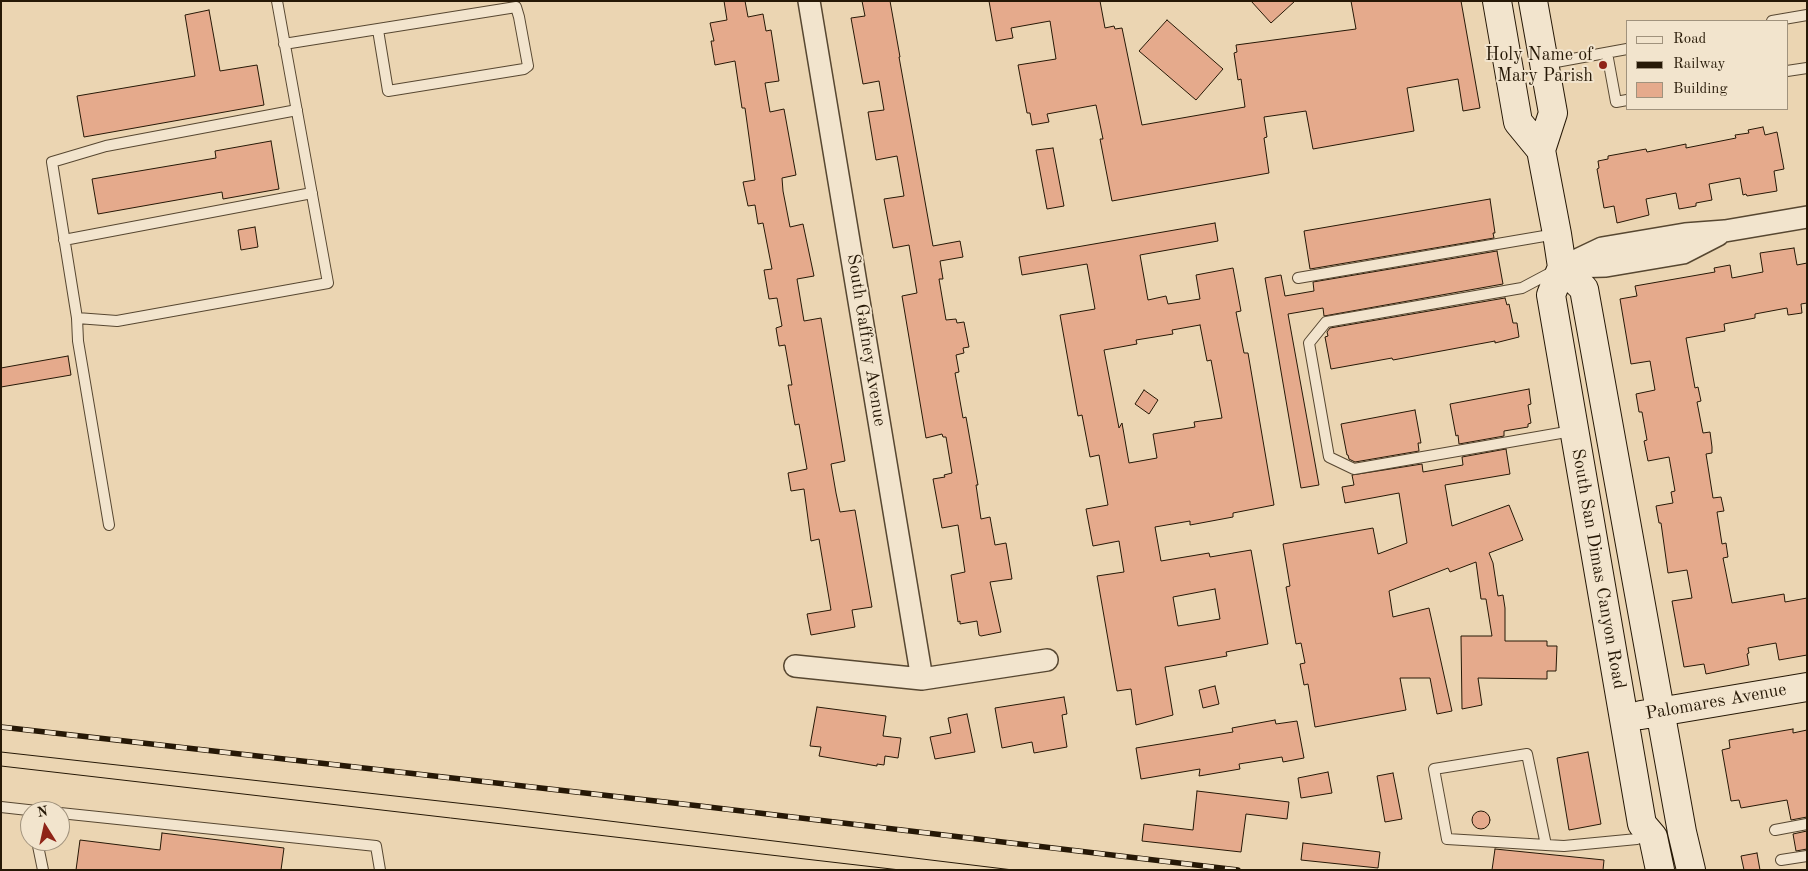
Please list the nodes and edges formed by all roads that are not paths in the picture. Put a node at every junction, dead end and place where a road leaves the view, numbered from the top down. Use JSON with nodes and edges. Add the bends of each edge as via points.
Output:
{"nodes":[{"id":1,"x":277,"y":1,"type":"edge"},
{"id":2,"x":809,"y":1,"type":"edge"},
{"id":3,"x":1496,"y":1,"type":"edge"},
{"id":4,"x":1533,"y":1,"type":"edge"},
{"id":5,"x":1807,"y":15,"type":"edge"},
{"id":6,"x":1778,"y":20,"type":"edge"},
{"id":7,"x":378,"y":30,"type":"junction"},
{"id":8,"x":284,"y":44,"type":"junction"},
{"id":9,"x":1626,"y":49,"type":"edge"},
{"id":10,"x":1607,"y":53,"type":"junction"},
{"id":11,"x":1544,"y":65,"type":"junction"},
{"id":12,"x":1807,"y":68,"type":"edge"},
{"id":13,"x":1788,"y":71,"type":"edge"},
{"id":14,"x":1626,"y":100,"type":"edge"},
{"id":15,"x":297,"y":110,"type":"junction"},
{"id":16,"x":1541,"y":150,"type":"junction"},
{"id":17,"x":312,"y":193,"type":"junction"},
{"id":18,"x":1807,"y":217,"type":"edge"},
{"id":19,"x":1557,"y":234,"type":"junction"},
{"id":20,"x":64,"y":240,"type":"junction"},
{"id":21,"x":1562,"y":267,"type":"junction"},
{"id":22,"x":1298,"y":278,"type":"dead end"},
{"id":23,"x":78,"y":318,"type":"junction"},
{"id":24,"x":1574,"y":431,"type":"junction"},
{"id":25,"x":109,"y":525,"type":"dead end"},
{"id":26,"x":1047,"y":660,"type":"dead end"},
{"id":27,"x":796,"y":666,"type":"dead end"},
{"id":28,"x":922,"y":679,"type":"junction"},
{"id":29,"x":1807,"y":687,"type":"edge"},
{"id":30,"x":1660,"y":712,"type":"junction"},
{"id":31,"x":1625,"y":718,"type":"junction"},
{"id":32,"x":1,"y":807,"type":"edge"},
{"id":33,"x":20,"y":809,"type":"edge"},
{"id":34,"x":70,"y":814,"type":"edge"},
{"id":35,"x":1807,"y":824,"type":"edge"},
{"id":36,"x":1775,"y":830,"type":"dead end"},
{"id":37,"x":1639,"y":831,"type":"junction"},
{"id":38,"x":1546,"y":845,"type":"junction"},
{"id":39,"x":39,"y":851,"type":"edge"},
{"id":40,"x":1807,"y":856,"type":"edge"},
{"id":41,"x":1781,"y":860,"type":"dead end"},
{"id":42,"x":43,"y":870,"type":"edge"},
{"id":43,"x":380,"y":870,"type":"edge"},
{"id":44,"x":1643,"y":870,"type":"edge"},
{"id":45,"x":1660,"y":870,"type":"edge"},
{"id":46,"x":1691,"y":870,"type":"edge"}],
"edges":[{"from":1,"to":8,"type":"lane"},
{"from":2,"to":28,"type":"street","name":"South Gaffney Avenue"},
{"from":3,"to":16,"type":"main road","via":[[1518,122]]},
{"from":4,"to":11,"type":"main road"},
{"from":5,"to":6,"type":"lane"},
{"from":7,"to":7,"type":"lane","via":[[516,8],[528,66],[388,91]]},
{"from":7,"to":8,"type":"lane"},
{"from":8,"to":15,"type":"lane"},
{"from":9,"to":10,"type":"lane"},
{"from":10,"to":11,"type":"lane"},
{"from":10,"to":14,"type":"lane","via":[[1616,102]]},
{"from":11,"to":16,"type":"main road","via":[[1553,113]]},
{"from":12,"to":13,"type":"lane"},
{"from":15,"to":17,"type":"lane"},
{"from":15,"to":20,"type":"lane","via":[[106,146],[52,162]]},
{"from":16,"to":19,"type":"main road"},
{"from":17,"to":20,"type":"lane"},
{"from":17,"to":23,"type":"lane","via":[[328,283],[116,321]]},
{"from":18,"to":21,"type":"street","via":[[1602,248]]},
{"from":19,"to":21,"type":"main road"},
{"from":19,"to":22,"type":"lane"},
{"from":20,"to":23,"type":"lane"},
{"from":21,"to":24,"type":"main road","name":"South San Dimas Canyon Road","via":[[1551,295]]},
{"from":21,"to":24,"type":"lane","via":[[1522,288],[1326,322],[1309,343],[1329,457],[1354,469]]},
{"from":21,"to":30,"type":"main road","name":"South San Dimas Canyon Road","via":[[1584,289]]},
{"from":23,"to":25,"type":"lane","via":[[78,341]]},
{"from":24,"to":31,"type":"main road","name":"South San Dimas Canyon Road"},
{"from":26,"to":28,"type":"street"},
{"from":27,"to":28,"type":"street"},
{"from":29,"to":30,"type":"main road","name":"Palomares Avenue"},
{"from":30,"to":31,"type":"main road","name":"Palomares Avenue"},
{"from":30,"to":46,"type":"main road","name":"South San Dimas Canyon Road"},
{"from":31,"to":37,"type":"main road","name":"South San Dimas Canyon Road"},
{"from":32,"to":33,"type":"lane"},
{"from":34,"to":43,"type":"lane","via":[[376,846]]},
{"from":35,"to":36,"type":"lane"},
{"from":37,"to":38,"type":"lane","via":[[1564,846]]},
{"from":37,"to":44,"type":"main road"},
{"from":37,"to":45,"type":"main road","name":"South San Dimas Canyon Road","via":[[1653,837]]},
{"from":38,"to":38,"type":"lane","via":[[1446,839],[1434,769],[1527,754]]},
{"from":39,"to":42,"type":"lane"},
{"from":40,"to":41,"type":"lane"}]}
